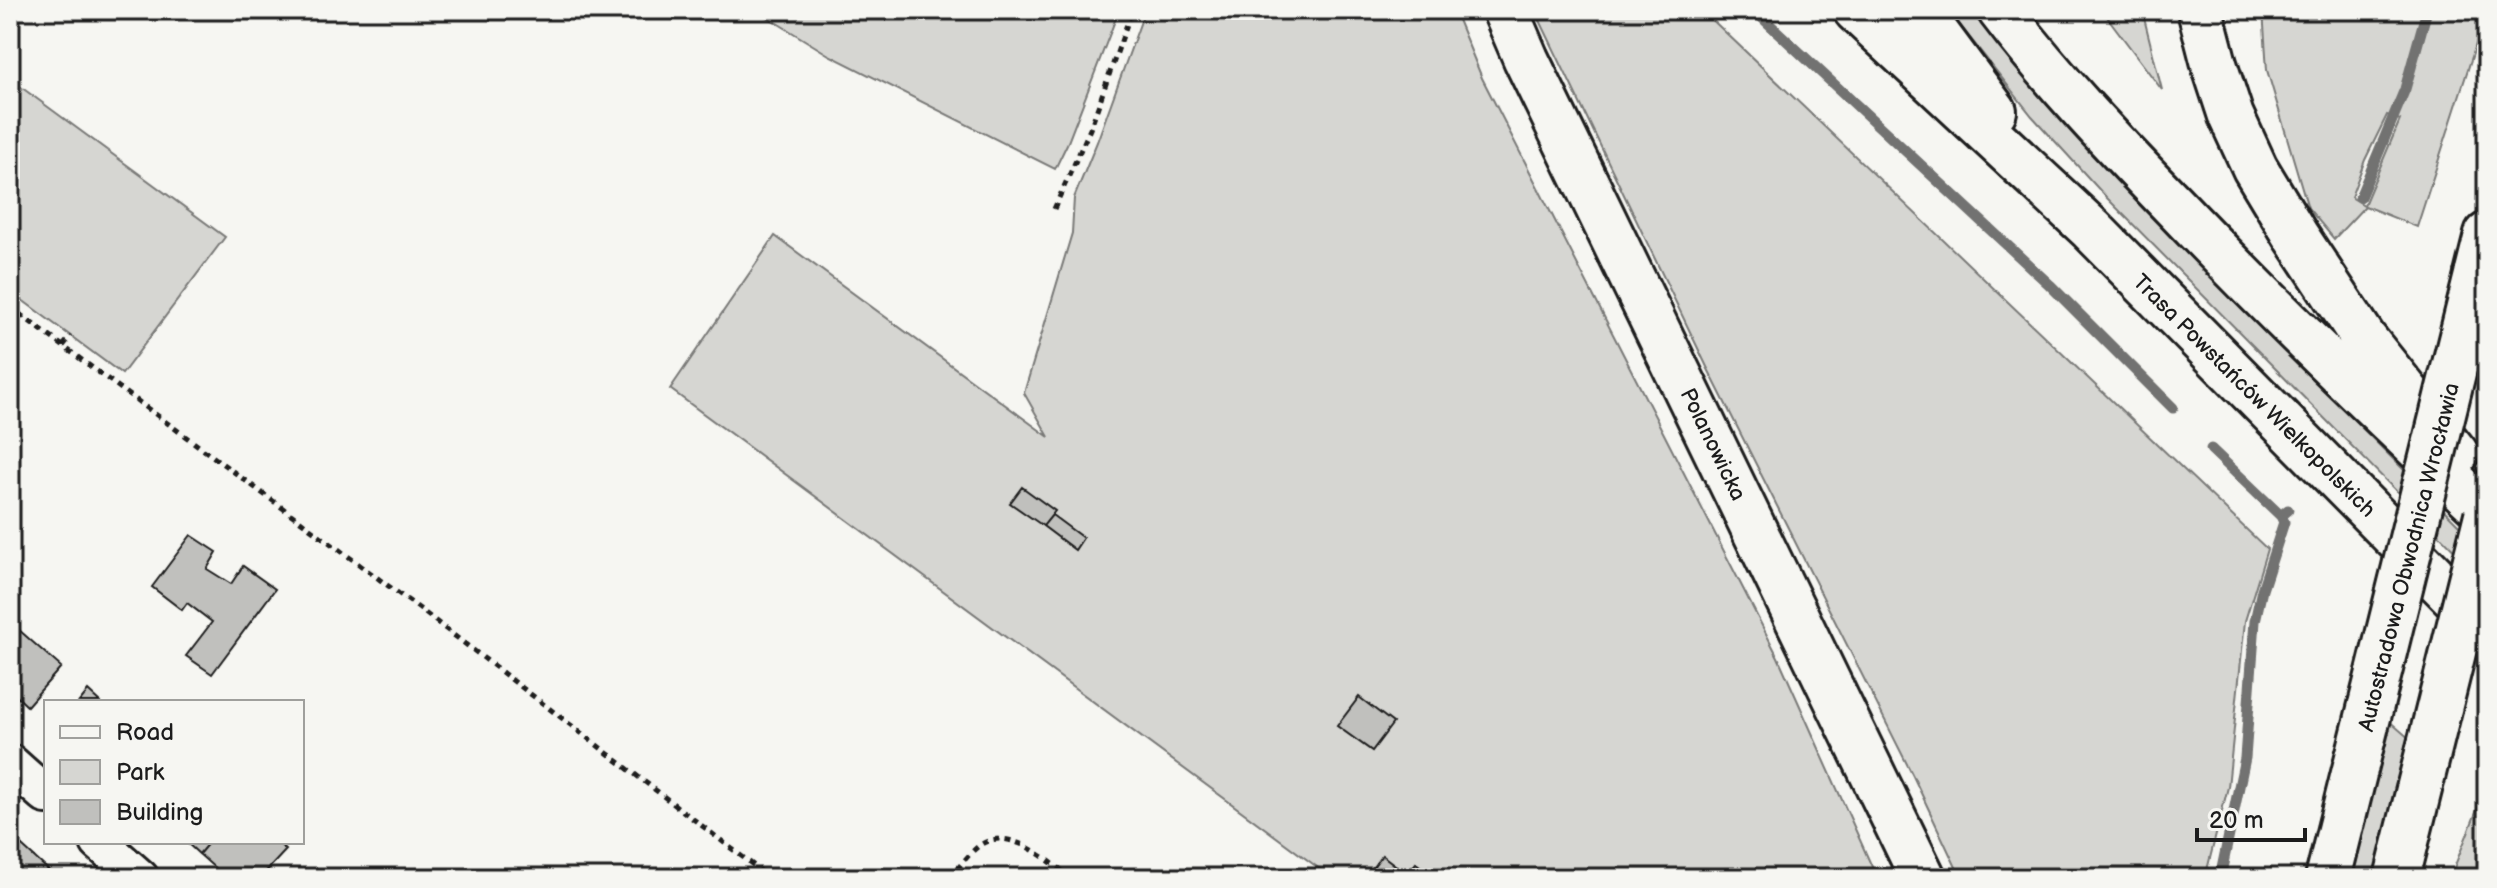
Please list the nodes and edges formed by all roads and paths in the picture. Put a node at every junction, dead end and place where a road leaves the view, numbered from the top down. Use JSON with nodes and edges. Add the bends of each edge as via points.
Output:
{"nodes":[{"id":1,"x":1132,"y":10,"type":"edge"},
{"id":2,"x":1505,"y":10,"type":"edge"},
{"id":3,"x":1856,"y":10,"type":"edge"},
{"id":4,"x":1919,"y":10,"type":"edge"},
{"id":5,"x":2000,"y":10,"type":"edge"},
{"id":6,"x":2200,"y":10,"type":"edge"},
{"id":7,"x":1054,"y":209,"type":"dead end"},
{"id":8,"x":2091,"y":229,"type":"junction"},
{"id":9,"x":2482,"y":255,"type":"edge"},
{"id":10,"x":10,"y":307,"type":"edge"},
{"id":11,"x":71,"y":336,"type":"dead end"},
{"id":12,"x":63,"y":346,"type":"junction"},
{"id":13,"x":2487,"y":512,"type":"edge"},
{"id":14,"x":2487,"y":630,"type":"edge"},
{"id":15,"x":10,"y":763,"type":"edge"},
{"id":16,"x":44,"y":793,"type":"edge"},
{"id":17,"x":101,"y":844,"type":"edge"},
{"id":18,"x":140,"y":878,"type":"edge"},
{"id":19,"x":770,"y":878,"type":"edge"},
{"id":20,"x":949,"y":878,"type":"edge"},
{"id":21,"x":1072,"y":878,"type":"edge"},
{"id":22,"x":1923,"y":878,"type":"edge"},
{"id":23,"x":2328,"y":878,"type":"edge"},
{"id":24,"x":2397,"y":878,"type":"edge"}],
"edges":[{"from":1,"to":7,"type":"path","via":[[1090,129]]},
{"from":2,"to":22,"type":"main road","name":"Polanowicka"},
{"from":3,"to":8,"type":"main road"},
{"from":4,"to":8,"type":"main road","via":[[2045,177]]},
{"from":5,"to":13,"type":"main road","via":[[2100,129],[2191,224],[2335,370]]},
{"from":6,"to":13,"type":"main road","via":[[2231,116],[2255,168],[2364,339],[2451,445]]},
{"from":8,"to":14,"type":"main road","name":"Trasa Powstańców Wielkopolskich"},
{"from":9,"to":23,"type":"main road","name":"Autostradowa Obwodnica Wrocławia","bridge":true},
{"from":10,"to":12,"type":"path"},
{"from":11,"to":12,"type":"path"},
{"from":12,"to":19,"type":"path","via":[[421,610]]},
{"from":13,"to":24,"type":"main road","bridge":true},
{"from":15,"to":16,"type":"street"},
{"from":17,"to":18,"type":"street"},
{"from":20,"to":21,"type":"path","via":[[982,844],[1007,838]]}]}
